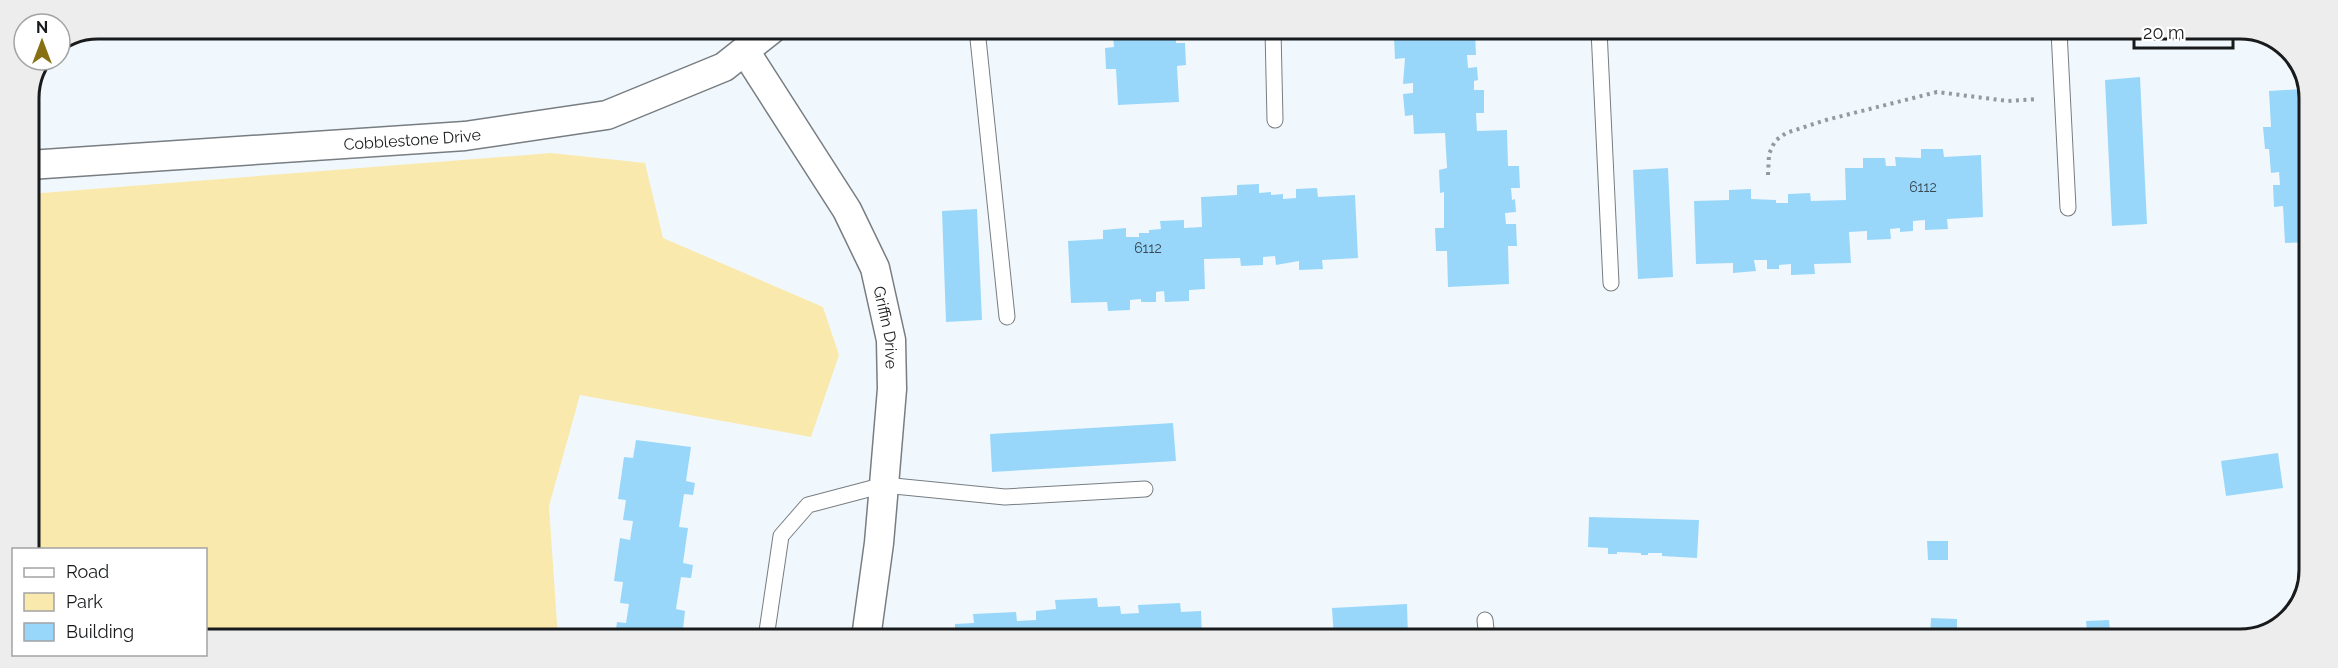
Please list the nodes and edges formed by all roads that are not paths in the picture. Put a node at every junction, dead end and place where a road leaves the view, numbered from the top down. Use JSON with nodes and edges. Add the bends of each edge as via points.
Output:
{"nodes":[{"id":1,"x":760,"y":39,"type":"edge"},
{"id":2,"x":978,"y":39,"type":"edge"},
{"id":3,"x":1273,"y":39,"type":"edge"},
{"id":4,"x":1599,"y":39,"type":"edge"},
{"id":5,"x":2059,"y":39,"type":"edge"},
{"id":6,"x":745,"y":51,"type":"junction"},
{"id":7,"x":1275,"y":120,"type":"dead end"},
{"id":8,"x":39,"y":164,"type":"edge"},
{"id":9,"x":2068,"y":208,"type":"dead end"},
{"id":10,"x":1611,"y":283,"type":"dead end"},
{"id":11,"x":1007,"y":317,"type":"dead end"},
{"id":12,"x":884,"y":485,"type":"junction"},
{"id":13,"x":1145,"y":489,"type":"dead end"},
{"id":14,"x":1485,"y":620,"type":"dead end"},
{"id":15,"x":767,"y":629,"type":"edge"},
{"id":16,"x":867,"y":629,"type":"edge"},
{"id":17,"x":1486,"y":629,"type":"edge"}],
"edges":[{"from":1,"to":6,"type":"street","name":"Cobblestone Drive"},
{"from":2,"to":11,"type":"lane"},
{"from":3,"to":7,"type":"lane"},
{"from":4,"to":10,"type":"lane"},
{"from":5,"to":9,"type":"lane"},
{"from":6,"to":8,"type":"street","name":"Cobblestone Drive","via":[[724,67],[608,115],[465,136]]},
{"from":6,"to":12,"type":"street","name":"Griffin Drive","via":[[847,210],[875,268],[891,340],[892,389]]},
{"from":12,"to":13,"type":"lane","via":[[1005,497]]},
{"from":12,"to":15,"type":"lane","via":[[808,505],[781,536]]},
{"from":12,"to":16,"type":"street","name":"Griffin Drive"},
{"from":14,"to":17,"type":"lane"}]}
